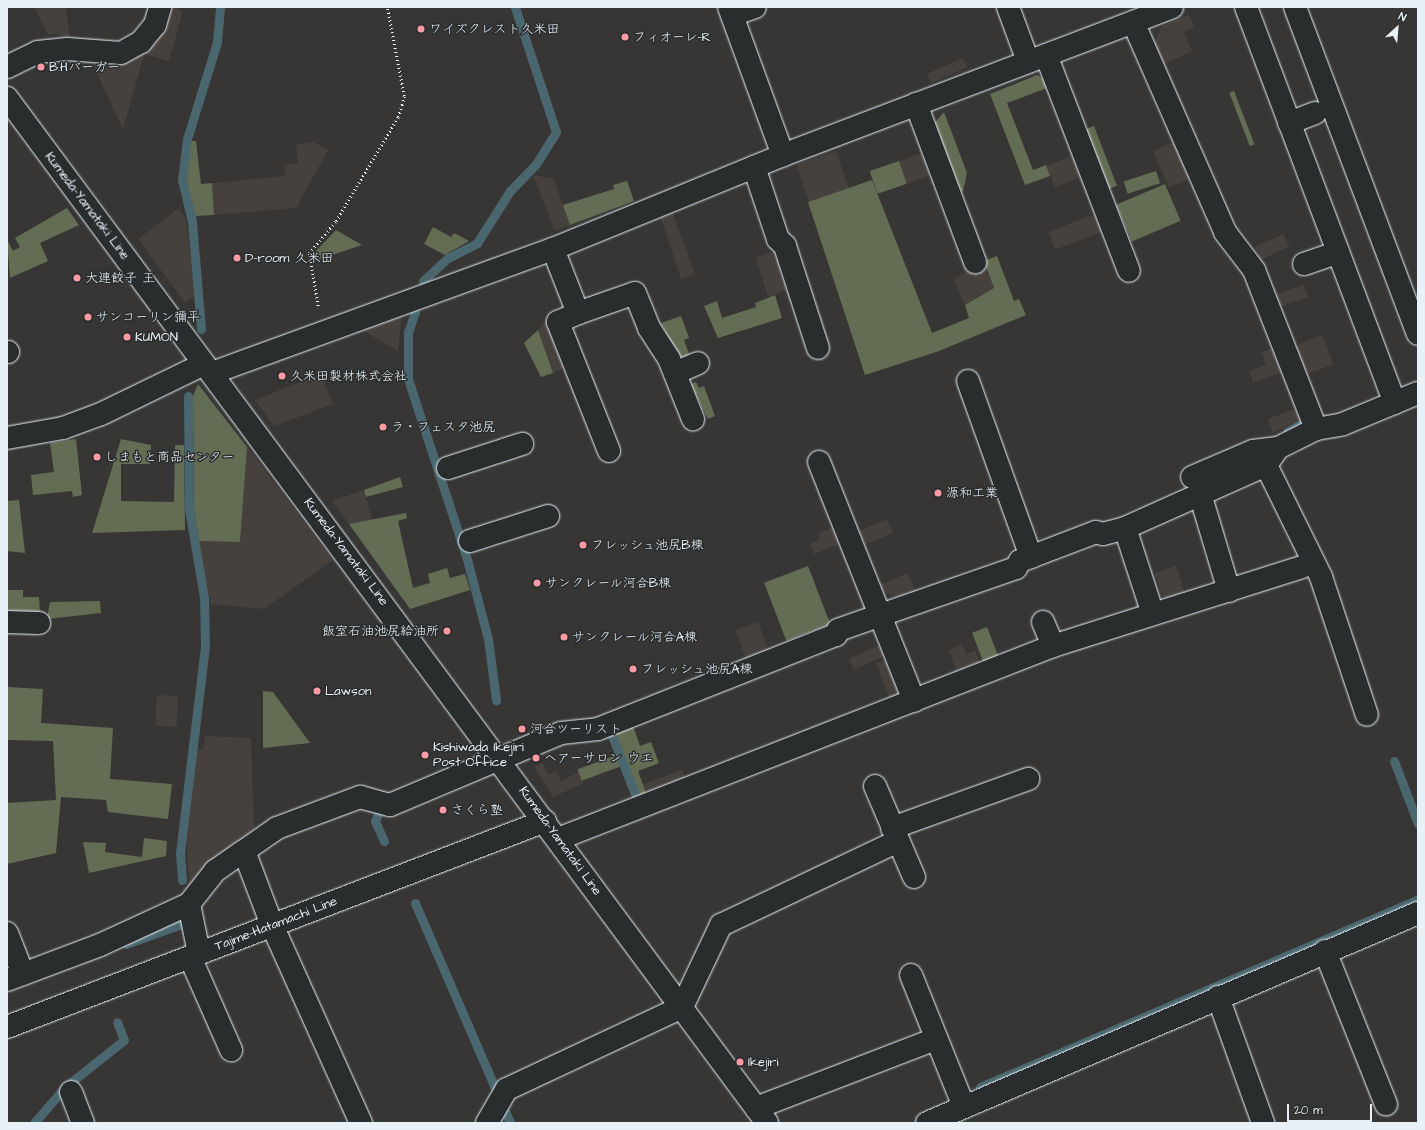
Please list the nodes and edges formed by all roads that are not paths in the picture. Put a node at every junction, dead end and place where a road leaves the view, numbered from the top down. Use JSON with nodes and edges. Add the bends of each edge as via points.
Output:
{"nodes":[{"id":1,"x":160,"y":7,"type":"edge"},
{"id":2,"x":754,"y":7,"type":"edge"},
{"id":3,"x":1008,"y":7,"type":"edge"},
{"id":4,"x":1172,"y":7,"type":"edge"},
{"id":5,"x":1246,"y":7,"type":"edge"},
{"id":6,"x":1295,"y":7,"type":"edge"},
{"id":7,"x":731,"y":11,"type":"edge"},
{"id":8,"x":1129,"y":17,"type":"edge"},
{"id":9,"x":1037,"y":58,"type":"junction"},
{"id":10,"x":7,"y":67,"type":"edge"},
{"id":11,"x":7,"y":98,"type":"edge"},
{"id":12,"x":916,"y":104,"type":"junction"},
{"id":13,"x":1315,"y":113,"type":"dead end"},
{"id":14,"x":1289,"y":123,"type":"junction"},
{"id":15,"x":783,"y":155,"type":"junction"},
{"id":16,"x":754,"y":166,"type":"junction"},
{"id":17,"x":553,"y":249,"type":"junction"},
{"id":18,"x":1338,"y":252,"type":"junction"},
{"id":19,"x":975,"y":262,"type":"dead end"},
{"id":20,"x":1304,"y":264,"type":"dead end"},
{"id":21,"x":1129,"y":271,"type":"dead end"},
{"id":22,"x":578,"y":313,"type":"junction"},
{"id":23,"x":1418,"y":334,"type":"edge"},
{"id":24,"x":818,"y":348,"type":"dead end"},
{"id":25,"x":698,"y":363,"type":"dead end"},
{"id":26,"x":208,"y":368,"type":"junction"},
{"id":27,"x":675,"y":373,"type":"junction"},
{"id":28,"x":968,"y":381,"type":"dead end"},
{"id":29,"x":1418,"y":393,"type":"edge"},
{"id":30,"x":1395,"y":403,"type":"junction"},
{"id":31,"x":693,"y":419,"type":"dead end"},
{"id":32,"x":1316,"y":429,"type":"junction"},
{"id":33,"x":9,"y":433,"type":"edge"},
{"id":34,"x":522,"y":444,"type":"dead end"},
{"id":35,"x":1278,"y":448,"type":"junction"},
{"id":36,"x":608,"y":451,"type":"dead end"},
{"id":37,"x":820,"y":462,"type":"dead end"},
{"id":38,"x":1266,"y":466,"type":"junction"},
{"id":39,"x":448,"y":468,"type":"dead end"},
{"id":40,"x":1192,"y":477,"type":"dead end"},
{"id":41,"x":1201,"y":497,"type":"junction"},
{"id":42,"x":548,"y":516,"type":"dead end"},
{"id":43,"x":1125,"y":528,"type":"junction"},
{"id":44,"x":470,"y":541,"type":"dead end"},
{"id":45,"x":1026,"y":559,"type":"junction"},
{"id":46,"x":1302,"y":567,"type":"dead end"},
{"id":47,"x":1229,"y":591,"type":"junction"},
{"id":48,"x":880,"y":614,"type":"junction"},
{"id":49,"x":1153,"y":614,"type":"junction"},
{"id":50,"x":7,"y":622,"type":"edge"},
{"id":51,"x":1043,"y":622,"type":"dead end"},
{"id":52,"x":39,"y":623,"type":"dead end"},
{"id":53,"x":1053,"y":646,"type":"junction"},
{"id":54,"x":914,"y":701,"type":"junction"},
{"id":55,"x":1367,"y":715,"type":"dead end"},
{"id":56,"x":500,"y":759,"type":"junction"},
{"id":57,"x":1028,"y":779,"type":"dead end"},
{"id":58,"x":875,"y":786,"type":"dead end"},
{"id":59,"x":545,"y":821,"type":"junction"},
{"id":60,"x":895,"y":835,"type":"junction"},
{"id":61,"x":558,"y":839,"type":"junction"},
{"id":62,"x":244,"y":851,"type":"junction"},
{"id":63,"x":914,"y":877,"type":"dead end"},
{"id":64,"x":189,"y":904,"type":"junction"},
{"id":65,"x":1418,"y":913,"type":"edge"},
{"id":66,"x":272,"y":925,"type":"junction"},
{"id":67,"x":7,"y":933,"type":"edge"},
{"id":68,"x":1325,"y":951,"type":"junction"},
{"id":69,"x":195,"y":955,"type":"junction"},
{"id":70,"x":911,"y":975,"type":"dead end"},
{"id":71,"x":15,"y":977,"type":"edge"},
{"id":72,"x":1218,"y":997,"type":"junction"},
{"id":73,"x":682,"y":1008,"type":"junction"},
{"id":74,"x":7,"y":1027,"type":"edge"},
{"id":75,"x":936,"y":1039,"type":"junction"},
{"id":76,"x":231,"y":1050,"type":"dead end"},
{"id":77,"x":71,"y":1092,"type":"dead end"},
{"id":78,"x":1386,"y":1104,"type":"dead end"},
{"id":79,"x":964,"y":1107,"type":"junction"},
{"id":80,"x":762,"y":1115,"type":"edge"},
{"id":81,"x":83,"y":1123,"type":"edge"},
{"id":82,"x":361,"y":1123,"type":"edge"},
{"id":83,"x":487,"y":1123,"type":"edge"},
{"id":84,"x":927,"y":1123,"type":"edge"},
{"id":85,"x":1263,"y":1123,"type":"edge"}],
"edges":[{"from":1,"to":10,"type":"street","via":[[155,25],[141,42],[121,53],[66,49],[38,52]]},
{"from":2,"to":7,"type":"street"},
{"from":3,"to":9,"type":"street"},
{"from":4,"to":8,"type":"street"},
{"from":5,"to":14,"type":"street"},
{"from":6,"to":23,"type":"street"},
{"from":7,"to":15,"type":"street"},
{"from":8,"to":9,"type":"street"},
{"from":8,"to":32,"type":"street","via":[[1225,232],[1254,270]]},
{"from":9,"to":12,"type":"street"},
{"from":9,"to":21,"type":"street"},
{"from":11,"to":26,"type":"street","name":"Kumeda-Yamataki Line"},
{"from":12,"to":15,"type":"street"},
{"from":12,"to":19,"type":"street"},
{"from":13,"to":14,"type":"street"},
{"from":14,"to":18,"type":"street"},
{"from":15,"to":16,"type":"street"},
{"from":16,"to":17,"type":"street"},
{"from":16,"to":24,"type":"street"},
{"from":17,"to":22,"type":"street"},
{"from":17,"to":26,"type":"street","via":[[323,333]]},
{"from":18,"to":20,"type":"street"},
{"from":18,"to":30,"type":"street"},
{"from":22,"to":27,"type":"street","via":[[635,293],[649,328]]},
{"from":22,"to":36,"type":"street","via":[[558,322]]},
{"from":25,"to":27,"type":"street"},
{"from":26,"to":33,"type":"street","via":[[63,428]]},
{"from":26,"to":56,"type":"street","name":"Kumeda-Yamataki Line"},
{"from":27,"to":31,"type":"street"},
{"from":28,"to":45,"type":"street"},
{"from":29,"to":30,"type":"street"},
{"from":30,"to":32,"type":"street","via":[[1343,424]]},
{"from":32,"to":35,"type":"street"},
{"from":34,"to":39,"type":"street"},
{"from":35,"to":38,"type":"street"},
{"from":35,"to":40,"type":"street","via":[[1253,451]]},
{"from":37,"to":48,"type":"street"},
{"from":38,"to":41,"type":"street"},
{"from":38,"to":55,"type":"street","via":[[1321,577]]},
{"from":41,"to":43,"type":"street"},
{"from":41,"to":47,"type":"street"},
{"from":42,"to":44,"type":"street"},
{"from":43,"to":45,"type":"street","via":[[1103,534],[1096,532]]},
{"from":43,"to":49,"type":"street"},
{"from":45,"to":48,"type":"street","via":[[1016,568],[925,601],[920,599]]},
{"from":46,"to":47,"type":"street"},
{"from":47,"to":49,"type":"street"},
{"from":48,"to":54,"type":"street"},
{"from":48,"to":56,"type":"street","via":[[838,630],[836,635],[598,729],[561,733]]},
{"from":49,"to":53,"type":"street"},
{"from":50,"to":52,"type":"street"},
{"from":51,"to":53,"type":"street"},
{"from":53,"to":54,"type":"street"},
{"from":54,"to":61,"type":"street"},
{"from":56,"to":59,"type":"street","name":"Kumeda-Yamataki Line"},
{"from":56,"to":62,"type":"street","via":[[381,802],[360,797],[277,828]]},
{"from":57,"to":60,"type":"street"},
{"from":58,"to":60,"type":"street"},
{"from":59,"to":61,"type":"street","name":"Kumeda-Yamataki Line"},
{"from":59,"to":66,"type":"street","name":"Tajime-Hatamachi Line"},
{"from":60,"to":63,"type":"street"},
{"from":60,"to":73,"type":"street","via":[[721,925]]},
{"from":61,"to":73,"type":"street","name":"Kumeda-Yamataki Line"},
{"from":62,"to":64,"type":"street","via":[[215,871]]},
{"from":62,"to":66,"type":"street"},
{"from":64,"to":69,"type":"street"},
{"from":64,"to":71,"type":"street","via":[[100,945]]},
{"from":65,"to":68,"type":"street"},
{"from":66,"to":69,"type":"street","name":"Tajime-Hatamachi Line"},
{"from":66,"to":82,"type":"street"},
{"from":67,"to":71,"type":"street"},
{"from":68,"to":72,"type":"street"},
{"from":68,"to":78,"type":"street"},
{"from":69,"to":74,"type":"street","name":"Tajime-Hatamachi Line"},
{"from":69,"to":76,"type":"street"},
{"from":70,"to":75,"type":"street"},
{"from":72,"to":79,"type":"street"},
{"from":72,"to":85,"type":"street"},
{"from":73,"to":80,"type":"street","name":"Kumeda-Yamataki Line"},
{"from":73,"to":83,"type":"street","via":[[502,1096]]},
{"from":75,"to":79,"type":"street"},
{"from":75,"to":80,"type":"street"},
{"from":77,"to":81,"type":"street"},
{"from":79,"to":84,"type":"street"}]}
